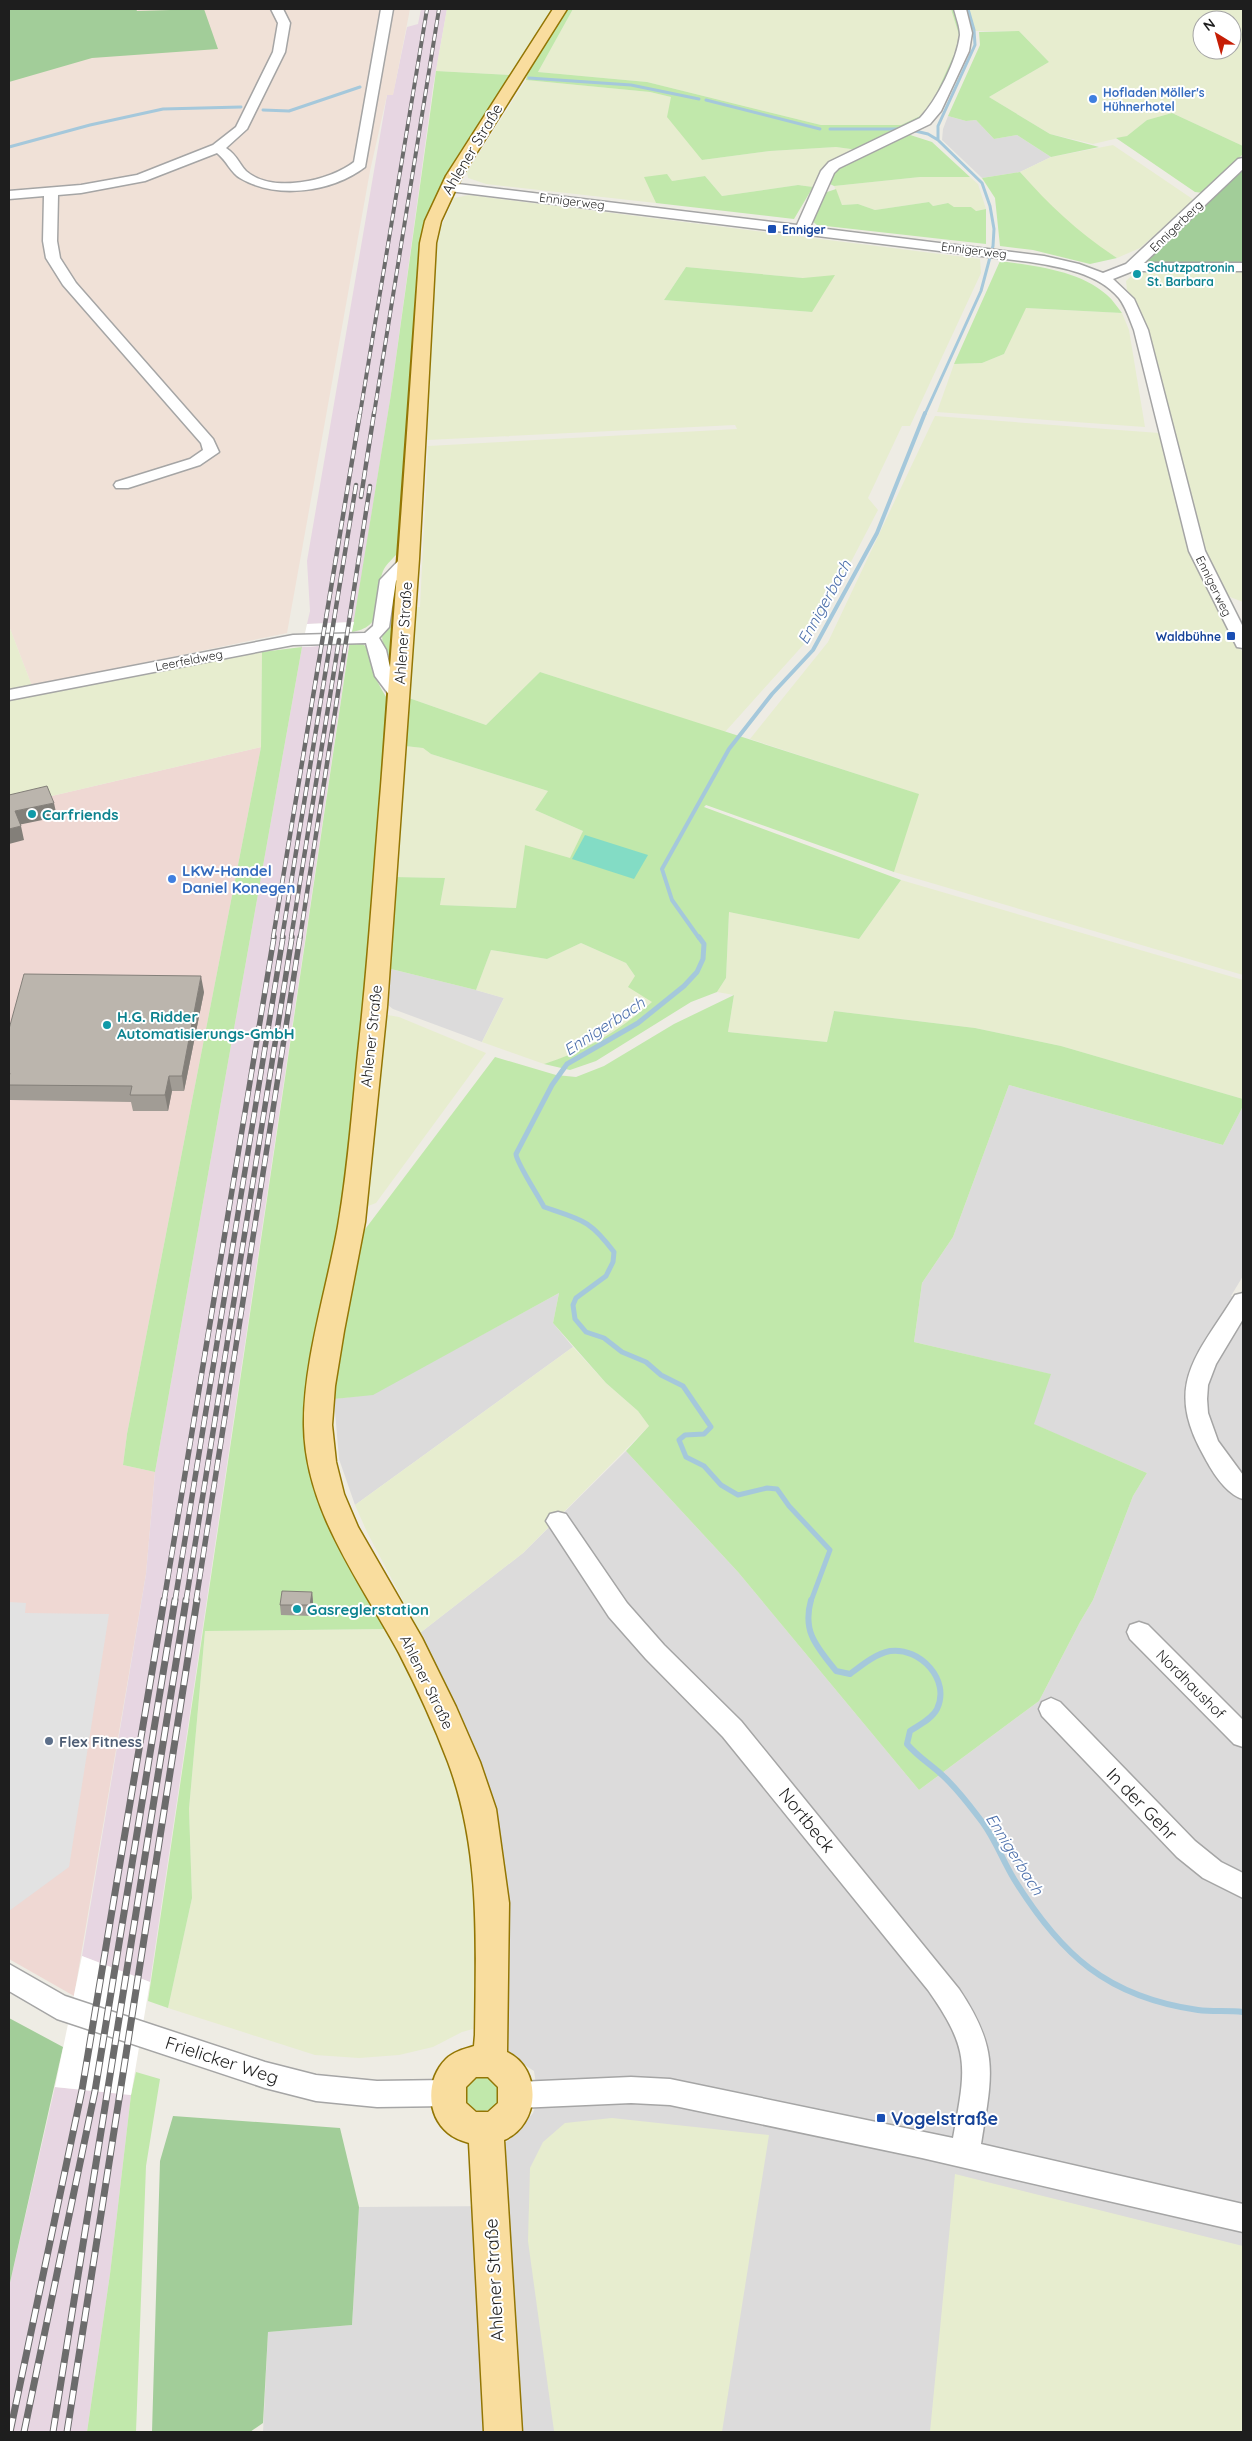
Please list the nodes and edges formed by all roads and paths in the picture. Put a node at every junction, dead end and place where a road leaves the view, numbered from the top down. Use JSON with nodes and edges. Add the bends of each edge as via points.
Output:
{"nodes":[{"id":1,"x":277,"y":9,"type":"edge"},
{"id":2,"x":387,"y":9,"type":"edge"},
{"id":3,"x":560,"y":9,"type":"edge"},
{"id":4,"x":960,"y":9,"type":"edge"},
{"id":5,"x":218,"y":148,"type":"junction"},
{"id":6,"x":1243,"y":162,"type":"edge"},
{"id":7,"x":448,"y":187,"type":"junction"},
{"id":8,"x":51,"y":193,"type":"junction"},
{"id":9,"x":9,"y":195,"type":"edge"},
{"id":10,"x":802,"y":229,"type":"junction"},
{"id":11,"x":1131,"y":267,"type":"junction"},
{"id":12,"x":1243,"y":267,"type":"edge"},
{"id":13,"x":1102,"y":278,"type":"junction"},
{"id":14,"x":122,"y":485,"type":"dead end"},
{"id":15,"x":409,"y":558,"type":"junction"},
{"id":16,"x":1223,"y":607,"type":"junction"},
{"id":17,"x":1243,"y":608,"type":"edge"},
{"id":18,"x":370,"y":638,"type":"junction"},
{"id":19,"x":1243,"y":643,"type":"edge"},
{"id":20,"x":9,"y":694,"type":"edge"},
{"id":21,"x":399,"y":696,"type":"junction"},
{"id":22,"x":1243,"y":1301,"type":"edge"},
{"id":23,"x":1243,"y":1490,"type":"edge"},
{"id":24,"x":558,"y":1521,"type":"dead end"},
{"id":25,"x":1139,"y":1632,"type":"dead end"},
{"id":26,"x":1051,"y":1709,"type":"dead end"},
{"id":27,"x":1243,"y":1736,"type":"edge"},
{"id":28,"x":1243,"y":1886,"type":"edge"},
{"id":29,"x":9,"y":1976,"type":"edge"},
{"id":30,"x":489,"y":2062,"type":"junction"},
{"id":31,"x":447,"y":2093,"type":"junction"},
{"id":32,"x":518,"y":2095,"type":"junction"},
{"id":33,"x":486,"y":2128,"type":"junction"},
{"id":34,"x":965,"y":2153,"type":"junction"},
{"id":35,"x":1243,"y":2218,"type":"edge"},
{"id":36,"x":503,"y":2432,"type":"edge"}],
"edges":[{"from":1,"to":5,"type":"street","via":[[284,23],[279,52],[242,129]]},
{"from":2,"to":5,"type":"street","via":[[360,164],[353,170],[310,184],[273,185],[245,176]]},
{"from":3,"to":7,"type":"main road","name":"Ahlener Straße"},
{"from":4,"to":10,"type":"street","via":[[966,33],[963,51],[937,108],[925,121],[834,165],[828,171]]},
{"from":5,"to":8,"type":"street","via":[[140,178]]},
{"from":6,"to":11,"type":"street","name":"Ennigerberg"},
{"from":7,"to":10,"type":"street","name":"Ennigerweg"},
{"from":7,"to":15,"type":"main road","name":"Ahlener Straße","via":[[433,220],[428,243]]},
{"from":8,"to":9,"type":"street"},
{"from":8,"to":14,"type":"street","via":[[50,241],[54,258],[70,285],[208,442],[211,452],[195,462]]},
{"from":10,"to":13,"type":"street","name":"Ennigerweg","via":[[1039,259]]},
{"from":11,"to":12,"type":"street"},
{"from":11,"to":13,"type":"street","name":"Ennigerberg"},
{"from":13,"to":16,"type":"street","name":"Ennigerweg","via":[[1124,296],[1141,330],[1197,551]]},
{"from":15,"to":18,"type":"street","via":[[388,580],[381,627]]},
{"from":15,"to":21,"type":"main road","name":"Ahlener Straße"},
{"from":16,"to":17,"type":"street"},
{"from":16,"to":19,"type":"street","name":"Ennigerweg"},
{"from":18,"to":20,"type":"street","name":"Leerfeldweg","via":[[293,640]]},
{"from":18,"to":21,"type":"street","via":[[377,648],[384,676]]},
{"from":21,"to":30,"type":"main road","name":"Ahlener Straße","via":[[375,1007],[352,1222],[330,1331],[318,1425],[322,1462],[344,1530],[411,1647],[441,1707],[480,1809],[493,1903]]},
{"from":22,"to":23,"type":"street","via":[[1212,1351],[1197,1385],[1196,1410],[1204,1436],[1219,1464]]},
{"from":24,"to":34,"type":"street","name":"Nortbeck","via":[[618,1610],[732,1729],[956,2007],[976,2052],[977,2070]]},
{"from":25,"to":27,"type":"street","name":"Nordhaushof"},
{"from":26,"to":28,"type":"street","name":"In der Gehr","via":[[1186,1849],[1212,1870]]},
{"from":29,"to":31,"type":"street","name":"Frielicker Weg","via":[[57,2006],[265,2075],[316,2088],[377,2094]]},
{"from":30,"to":31,"type":"main road","via":[[470,2064],[461,2069],[454,2076]]},
{"from":30,"to":32,"type":"main road","via":[[499,2064],[513,2076]]},
{"from":31,"to":33,"type":"main road","via":[[451,2112],[457,2119],[471,2126]]},
{"from":32,"to":33,"type":"main road","via":[[511,2113],[496,2125]]},
{"from":32,"to":34,"type":"street","via":[[631,2090],[670,2092]]},
{"from":33,"to":36,"type":"main road","name":"Ahlener Straße"},
{"from":34,"to":35,"type":"street"}]}
